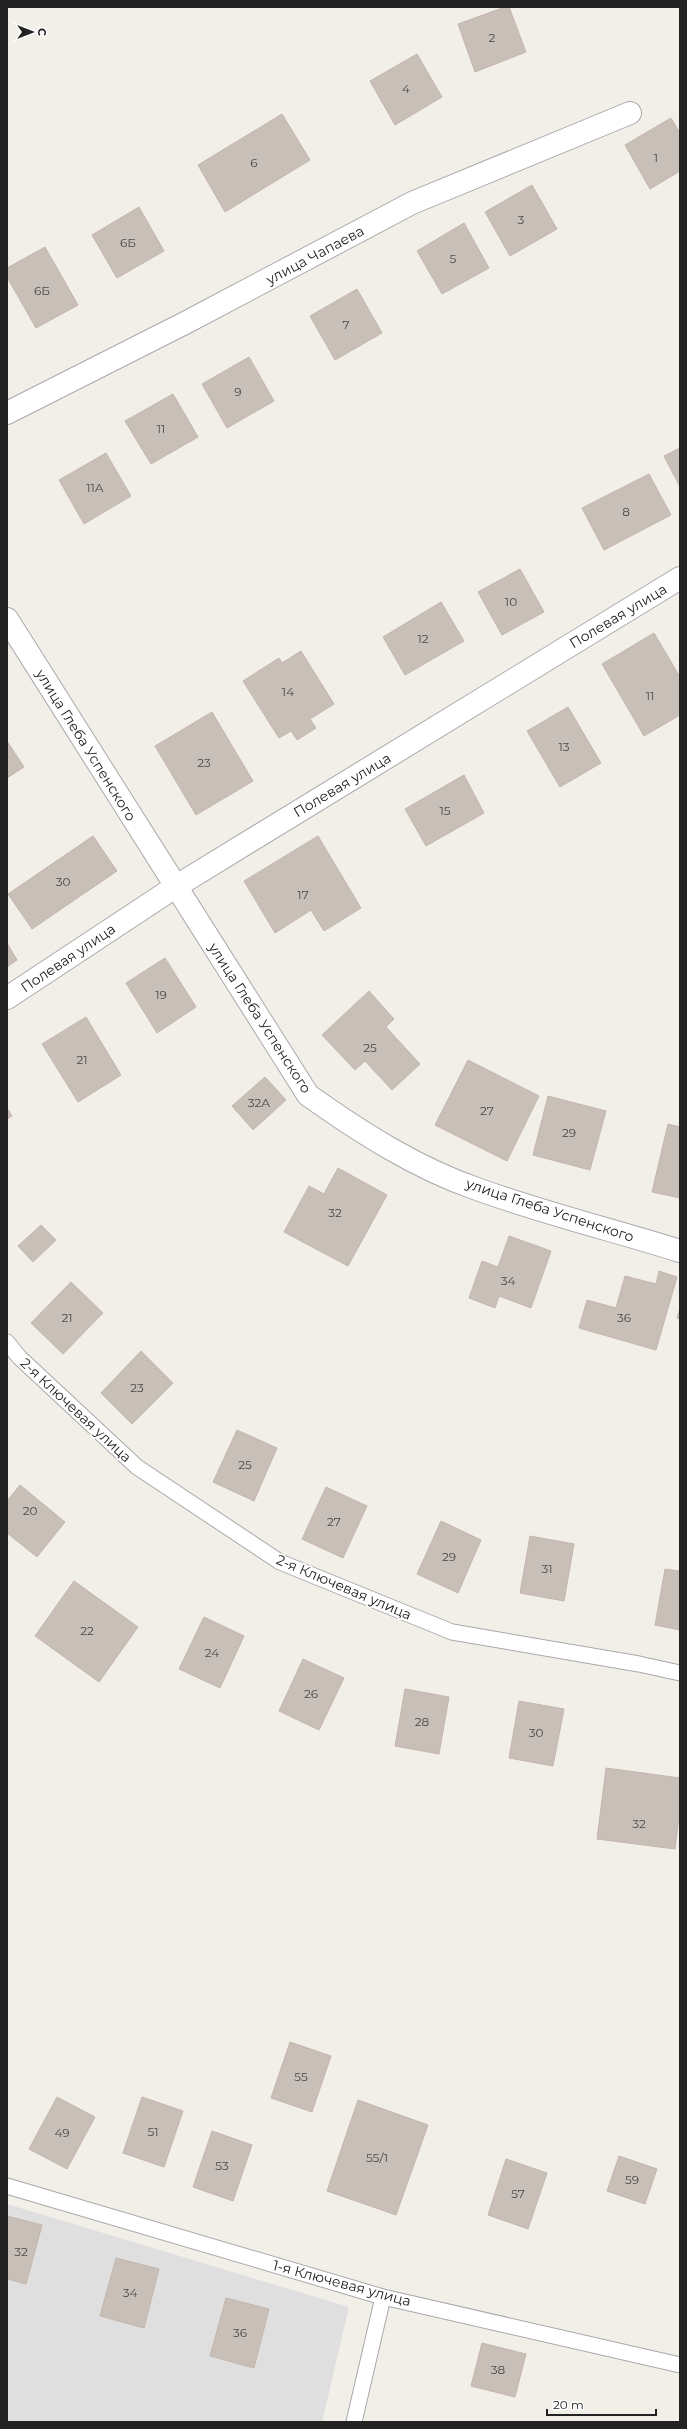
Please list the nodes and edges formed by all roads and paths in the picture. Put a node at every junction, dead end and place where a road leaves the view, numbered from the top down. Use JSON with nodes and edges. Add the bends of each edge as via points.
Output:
{"nodes":[{"id":1,"x":630,"y":113,"type":"dead end"},
{"id":2,"x":7,"y":413,"type":"edge"},
{"id":3,"x":680,"y":578,"type":"edge"},
{"id":4,"x":7,"y":619,"type":"edge"},
{"id":5,"x":175,"y":887,"type":"junction"},
{"id":6,"x":7,"y":998,"type":"edge"},
{"id":7,"x":680,"y":1251,"type":"edge"},
{"id":8,"x":7,"y":1342,"type":"edge"},
{"id":9,"x":680,"y":1673,"type":"edge"},
{"id":10,"x":7,"y":2186,"type":"edge"},
{"id":11,"x":383,"y":2297,"type":"junction"},
{"id":12,"x":680,"y":2365,"type":"edge"},
{"id":13,"x":354,"y":2422,"type":"edge"}],
"edges":[{"from":1,"to":2,"type":"street","name":"улица Чапаева","via":[[412,203],[185,323]]},
{"from":3,"to":5,"type":"street","name":"Полевая улица"},
{"from":4,"to":5,"type":"street","name":"улица Глеба Успенского"},
{"from":5,"to":6,"type":"street","name":"Полевая улица"},
{"from":5,"to":7,"type":"street","name":"улица Глеба Успенского","via":[[308,1095],[364,1133],[409,1158],[476,1189]]},
{"from":8,"to":9,"type":"lane","name":"2-я Ключевая улица","via":[[19,1357],[137,1467],[280,1562],[452,1632]]},
{"from":10,"to":11,"type":"lane","name":"1-я Ключевая улица"},
{"from":11,"to":12,"type":"lane","name":"1-я Ключевая улица"},
{"from":11,"to":13,"type":"lane"}]}
